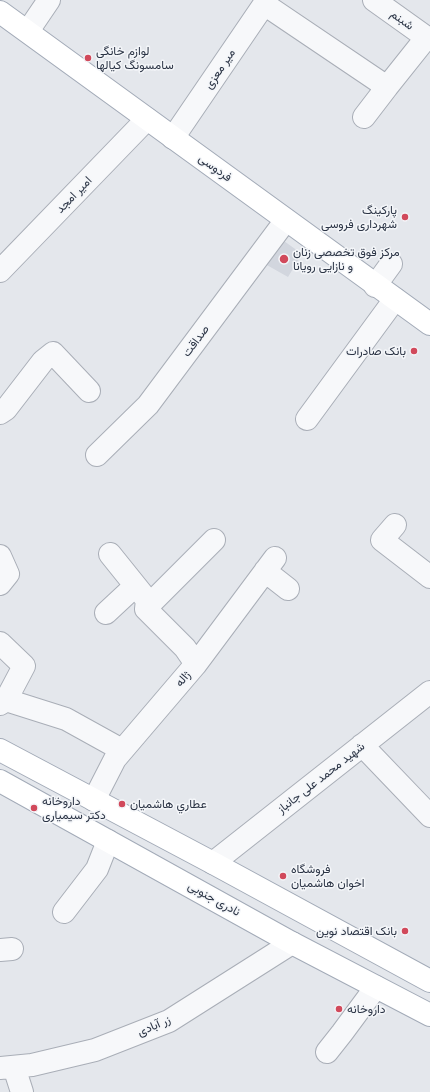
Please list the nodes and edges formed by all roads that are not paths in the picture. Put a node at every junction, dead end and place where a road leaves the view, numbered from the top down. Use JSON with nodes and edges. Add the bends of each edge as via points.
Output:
{"nodes":[{"id":1,"x":49,"y":0,"type":"edge"},
{"id":2,"x":374,"y":0,"type":"edge"},
{"id":3,"x":265,"y":2,"type":"edge"},
{"id":4,"x":0,"y":12,"type":"edge"},
{"id":5,"x":28,"y":31,"type":"junction"},
{"id":6,"x":428,"y":39,"type":"edge"},
{"id":7,"x":387,"y":87,"type":"junction"},
{"id":8,"x":364,"y":117,"type":"dead end"},
{"id":9,"x":147,"y":119,"type":"junction"},
{"id":10,"x":173,"y":138,"type":"junction"},
{"id":11,"x":286,"y":220,"type":"junction"},
{"id":12,"x":391,"y":264,"type":"dead end"},
{"id":13,"x":0,"y":271,"type":"edge"},
{"id":14,"x":375,"y":286,"type":"junction"},
{"id":15,"x":394,"y":299,"type":"junction"},
{"id":16,"x":430,"y":324,"type":"edge"},
{"id":17,"x":89,"y":391,"type":"dead end"},
{"id":18,"x":0,"y":413,"type":"edge"},
{"id":19,"x":307,"y":420,"type":"dead end"},
{"id":20,"x":97,"y":455,"type":"dead end"},
{"id":21,"x":395,"y":525,"type":"dead end"},
{"id":22,"x":214,"y":540,"type":"dead end"},
{"id":23,"x":110,"y":554,"type":"dead end"},
{"id":24,"x":0,"y":556,"type":"edge"},
{"id":25,"x":430,"y":578,"type":"edge"},
{"id":26,"x":0,"y":584,"type":"edge"},
{"id":27,"x":288,"y":589,"type":"dead end"},
{"id":28,"x":141,"y":593,"type":"junction"},
{"id":29,"x":106,"y":613,"type":"dead end"},
{"id":30,"x":0,"y":643,"type":"edge"},
{"id":31,"x":196,"y":664,"type":"junction"},
{"id":32,"x":430,"y":692,"type":"edge"},
{"id":33,"x":3,"y":702,"type":"edge"},
{"id":34,"x":362,"y":745,"type":"junction"},
{"id":35,"x":0,"y":750,"type":"edge"},
{"id":36,"x":122,"y":750,"type":"junction"},
{"id":37,"x":0,"y":781,"type":"edge"},
{"id":38,"x":94,"y":800,"type":"junction"},
{"id":39,"x":430,"y":816,"type":"edge"},
{"id":40,"x":108,"y":841,"type":"junction"},
{"id":41,"x":212,"y":863,"type":"junction"},
{"id":42,"x":64,"y":912,"type":"dead end"},
{"id":43,"x":292,"y":943,"type":"junction"},
{"id":44,"x":430,"y":982,"type":"edge"},
{"id":45,"x":376,"y":987,"type":"junction"},
{"id":46,"x":430,"y":1016,"type":"edge"},
{"id":47,"x":326,"y":1052,"type":"dead end"},
{"id":48,"x":7,"y":1067,"type":"edge"},
{"id":49,"x":22,"y":1092,"type":"edge"}],
"edges":[{"from":1,"to":5,"type":"street"},
{"from":2,"to":6,"type":"street","name":"شبنم"},
{"from":3,"to":7,"type":"street"},
{"from":3,"to":10,"type":"street","name":"میر معزی"},
{"from":4,"to":5,"type":"main road","name":"فردوسی"},
{"from":5,"to":9,"type":"main road","name":"فردوسی"},
{"from":6,"to":7,"type":"street"},
{"from":7,"to":8,"type":"street"},
{"from":9,"to":10,"type":"main road","name":"فردوسی"},
{"from":9,"to":13,"type":"street","name":"امیر امجد"},
{"from":10,"to":11,"type":"main road","name":"فردوسی"},
{"from":11,"to":14,"type":"main road","name":"فردوسی"},
{"from":11,"to":20,"type":"street","name":"صداقت","via":[[148,404]]},
{"from":12,"to":14,"type":"street"},
{"from":14,"to":15,"type":"main road","name":"فردوسی"},
{"from":15,"to":16,"type":"main road","name":"فردوسی"},
{"from":15,"to":19,"type":"street"},
{"from":17,"to":18,"type":"street","via":[[53,353],[43,361],[6,409]]},
{"from":21,"to":25,"type":"street","via":[[382,540]]},
{"from":22,"to":28,"type":"street","via":[[154,600]]},
{"from":23,"to":28,"type":"street"},
{"from":24,"to":26,"type":"street","via":[[8,574]]},
{"from":27,"to":31,"type":"street","name":"ژاله","via":[[270,565]]},
{"from":28,"to":29,"type":"street"},
{"from":28,"to":31,"type":"street","via":[[146,609],[185,648]]},
{"from":30,"to":33,"type":"street","via":[[24,666]]},
{"from":31,"to":36,"type":"street","name":"ژاله"},
{"from":32,"to":34,"type":"street","name":"شهید محمد علی جانباز"},
{"from":33,"to":36,"type":"street","via":[[66,719]]},
{"from":34,"to":39,"type":"street"},
{"from":34,"to":41,"type":"street","name":"شهید محمد علی جانباز"},
{"from":35,"to":38,"type":"main road"},
{"from":36,"to":38,"type":"street","name":"ژاله"},
{"from":37,"to":40,"type":"main road","name":"نادری جنوبی"},
{"from":38,"to":41,"type":"main road"},
{"from":40,"to":42,"type":"street","via":[[97,869]]},
{"from":40,"to":43,"type":"main road","name":"نادری جنوبی"},
{"from":41,"to":44,"type":"main road"},
{"from":43,"to":45,"type":"main road","name":"نادری جنوبی"},
{"from":43,"to":48,"type":"street","name":"زر آبادی","via":[[169,1021],[95,1050]]},
{"from":45,"to":46,"type":"main road","name":"نادری جنوبی"},
{"from":45,"to":47,"type":"street"},
{"from":48,"to":49,"type":"street"}]}
